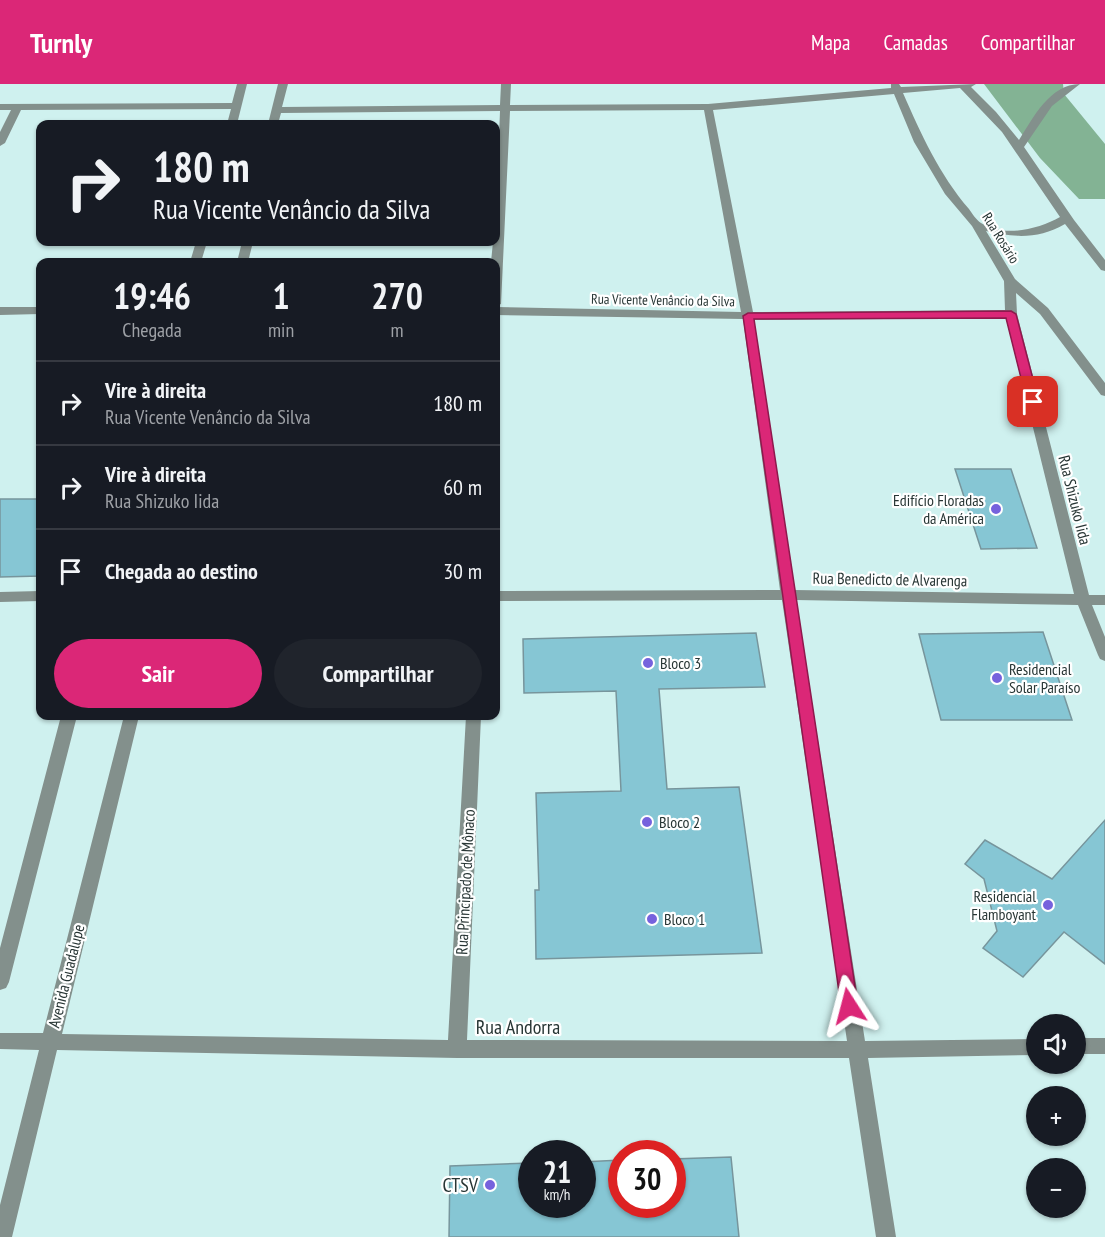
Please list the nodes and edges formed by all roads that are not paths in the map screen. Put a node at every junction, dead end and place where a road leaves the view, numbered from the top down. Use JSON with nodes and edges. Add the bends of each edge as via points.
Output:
{"nodes":[{"id":1,"x":242,"y":84,"type":"edge"},
{"id":2,"x":283,"y":84,"type":"edge"},
{"id":3,"x":506,"y":84,"type":"edge"},
{"id":4,"x":1075,"y":84,"type":"edge"},
{"id":5,"x":965,"y":85,"type":"edge"},
{"id":6,"x":896,"y":88,"type":"edge"},
{"id":7,"x":237,"y":106,"type":"junction"},
{"id":8,"x":0,"y":107,"type":"edge"},
{"id":9,"x":17,"y":107,"type":"junction"},
{"id":10,"x":708,"y":108,"type":"junction"},
{"id":11,"x":505,"y":109,"type":"junction"},
{"id":12,"x":276,"y":110,"type":"junction"},
{"id":13,"x":233,"y":120,"type":"edge"},
{"id":14,"x":274,"y":120,"type":"edge"},
{"id":15,"x":0,"y":143,"type":"edge"},
{"id":16,"x":1019,"y":147,"type":"junction"},
{"id":17,"x":500,"y":206,"type":"edge"},
{"id":18,"x":1067,"y":218,"type":"junction"},
{"id":19,"x":977,"y":225,"type":"junction"},
{"id":20,"x":1105,"y":267,"type":"edge"},
{"id":21,"x":1010,"y":280,"type":"junction"},
{"id":22,"x":0,"y":311,"type":"edge"},
{"id":23,"x":36,"y":311,"type":"edge"},
{"id":24,"x":500,"y":311,"type":"edge"},
{"id":25,"x":1011,"y":314,"type":"junction"},
{"id":26,"x":748,"y":316,"type":"junction"},
{"id":27,"x":1105,"y":392,"type":"edge"},
{"id":28,"x":788,"y":595,"type":"junction"},
{"id":29,"x":36,"y":596,"type":"edge"},
{"id":30,"x":500,"y":596,"type":"edge"},
{"id":31,"x":0,"y":597,"type":"edge"},
{"id":32,"x":1083,"y":600,"type":"junction"},
{"id":33,"x":1105,"y":600,"type":"edge"},
{"id":34,"x":1105,"y":655,"type":"edge"},
{"id":35,"x":68,"y":720,"type":"edge"},
{"id":36,"x":130,"y":720,"type":"edge"},
{"id":37,"x":474,"y":720,"type":"edge"},
{"id":38,"x":0,"y":982,"type":"edge"},
{"id":39,"x":0,"y":1041,"type":"edge"},
{"id":40,"x":49,"y":1042,"type":"junction"},
{"id":41,"x":1086,"y":1046,"type":"edge"},
{"id":42,"x":1105,"y":1046,"type":"edge"},
{"id":43,"x":1026,"y":1047,"type":"edge"},
{"id":44,"x":457,"y":1049,"type":"junction"},
{"id":45,"x":856,"y":1051,"type":"junction"},
{"id":46,"x":2,"y":1237,"type":"edge"},
{"id":47,"x":886,"y":1237,"type":"edge"}],
"edges":[{"from":1,"to":7,"type":"street"},
{"from":2,"to":12,"type":"street"},
{"from":3,"to":11,"type":"street"},
{"from":4,"to":16,"type":"street","via":[[1048,104]]},
{"from":5,"to":6,"type":"street"},
{"from":5,"to":16,"type":"street"},
{"from":6,"to":10,"type":"street"},
{"from":6,"to":19,"type":"street","name":"Rua Rosário","via":[[919,142],[949,192]]},
{"from":7,"to":9,"type":"street"},
{"from":7,"to":13,"type":"street"},
{"from":8,"to":9,"type":"street"},
{"from":9,"to":15,"type":"street"},
{"from":10,"to":11,"type":"street"},
{"from":10,"to":26,"type":"street"},
{"from":11,"to":12,"type":"street"},
{"from":11,"to":17,"type":"street"},
{"from":12,"to":14,"type":"street"},
{"from":16,"to":18,"type":"street"},
{"from":18,"to":19,"type":"street","via":[[1033,235],[1004,233]]},
{"from":18,"to":20,"type":"street"},
{"from":19,"to":21,"type":"street","name":"Rua Rosário"},
{"from":21,"to":25,"type":"street","name":"Rua Shizuko Iida"},
{"from":21,"to":27,"type":"street","name":"Rua Rosário","via":[[1044,311]]},
{"from":22,"to":23,"type":"street"},
{"from":24,"to":26,"type":"street","name":"Rua Vicente Venâncio da Silva"},
{"from":25,"to":26,"type":"street","name":"Rua Vicente Venâncio da Silva"},
{"from":25,"to":32,"type":"street","name":"Rua Shizuko Iida"},
{"from":26,"to":28,"type":"street"},
{"from":28,"to":30,"type":"street","name":"Rua Benedicto de Alvarenga"},
{"from":28,"to":32,"type":"street","name":"Rua Benedicto de Alvarenga"},
{"from":28,"to":45,"type":"street"},
{"from":29,"to":31,"type":"street"},
{"from":32,"to":33,"type":"street","name":"Rua Benedicto de Alvarenga"},
{"from":32,"to":34,"type":"street","name":"Rua Shizuko Iida"},
{"from":35,"to":38,"type":"street"},
{"from":36,"to":40,"type":"street","name":"Avenida Guadalupe"},
{"from":37,"to":44,"type":"street","name":"Rua Principado de Mônaco"},
{"from":39,"to":40,"type":"street","name":"Rua Andorra"},
{"from":40,"to":44,"type":"street","name":"Rua Andorra"},
{"from":40,"to":46,"type":"street","name":"Avenida Guadalupe"},
{"from":41,"to":42,"type":"street"},
{"from":43,"to":45,"type":"street","name":"Rua Andorra"},
{"from":44,"to":45,"type":"street","name":"Rua Andorra"},
{"from":45,"to":47,"type":"street"}]}
